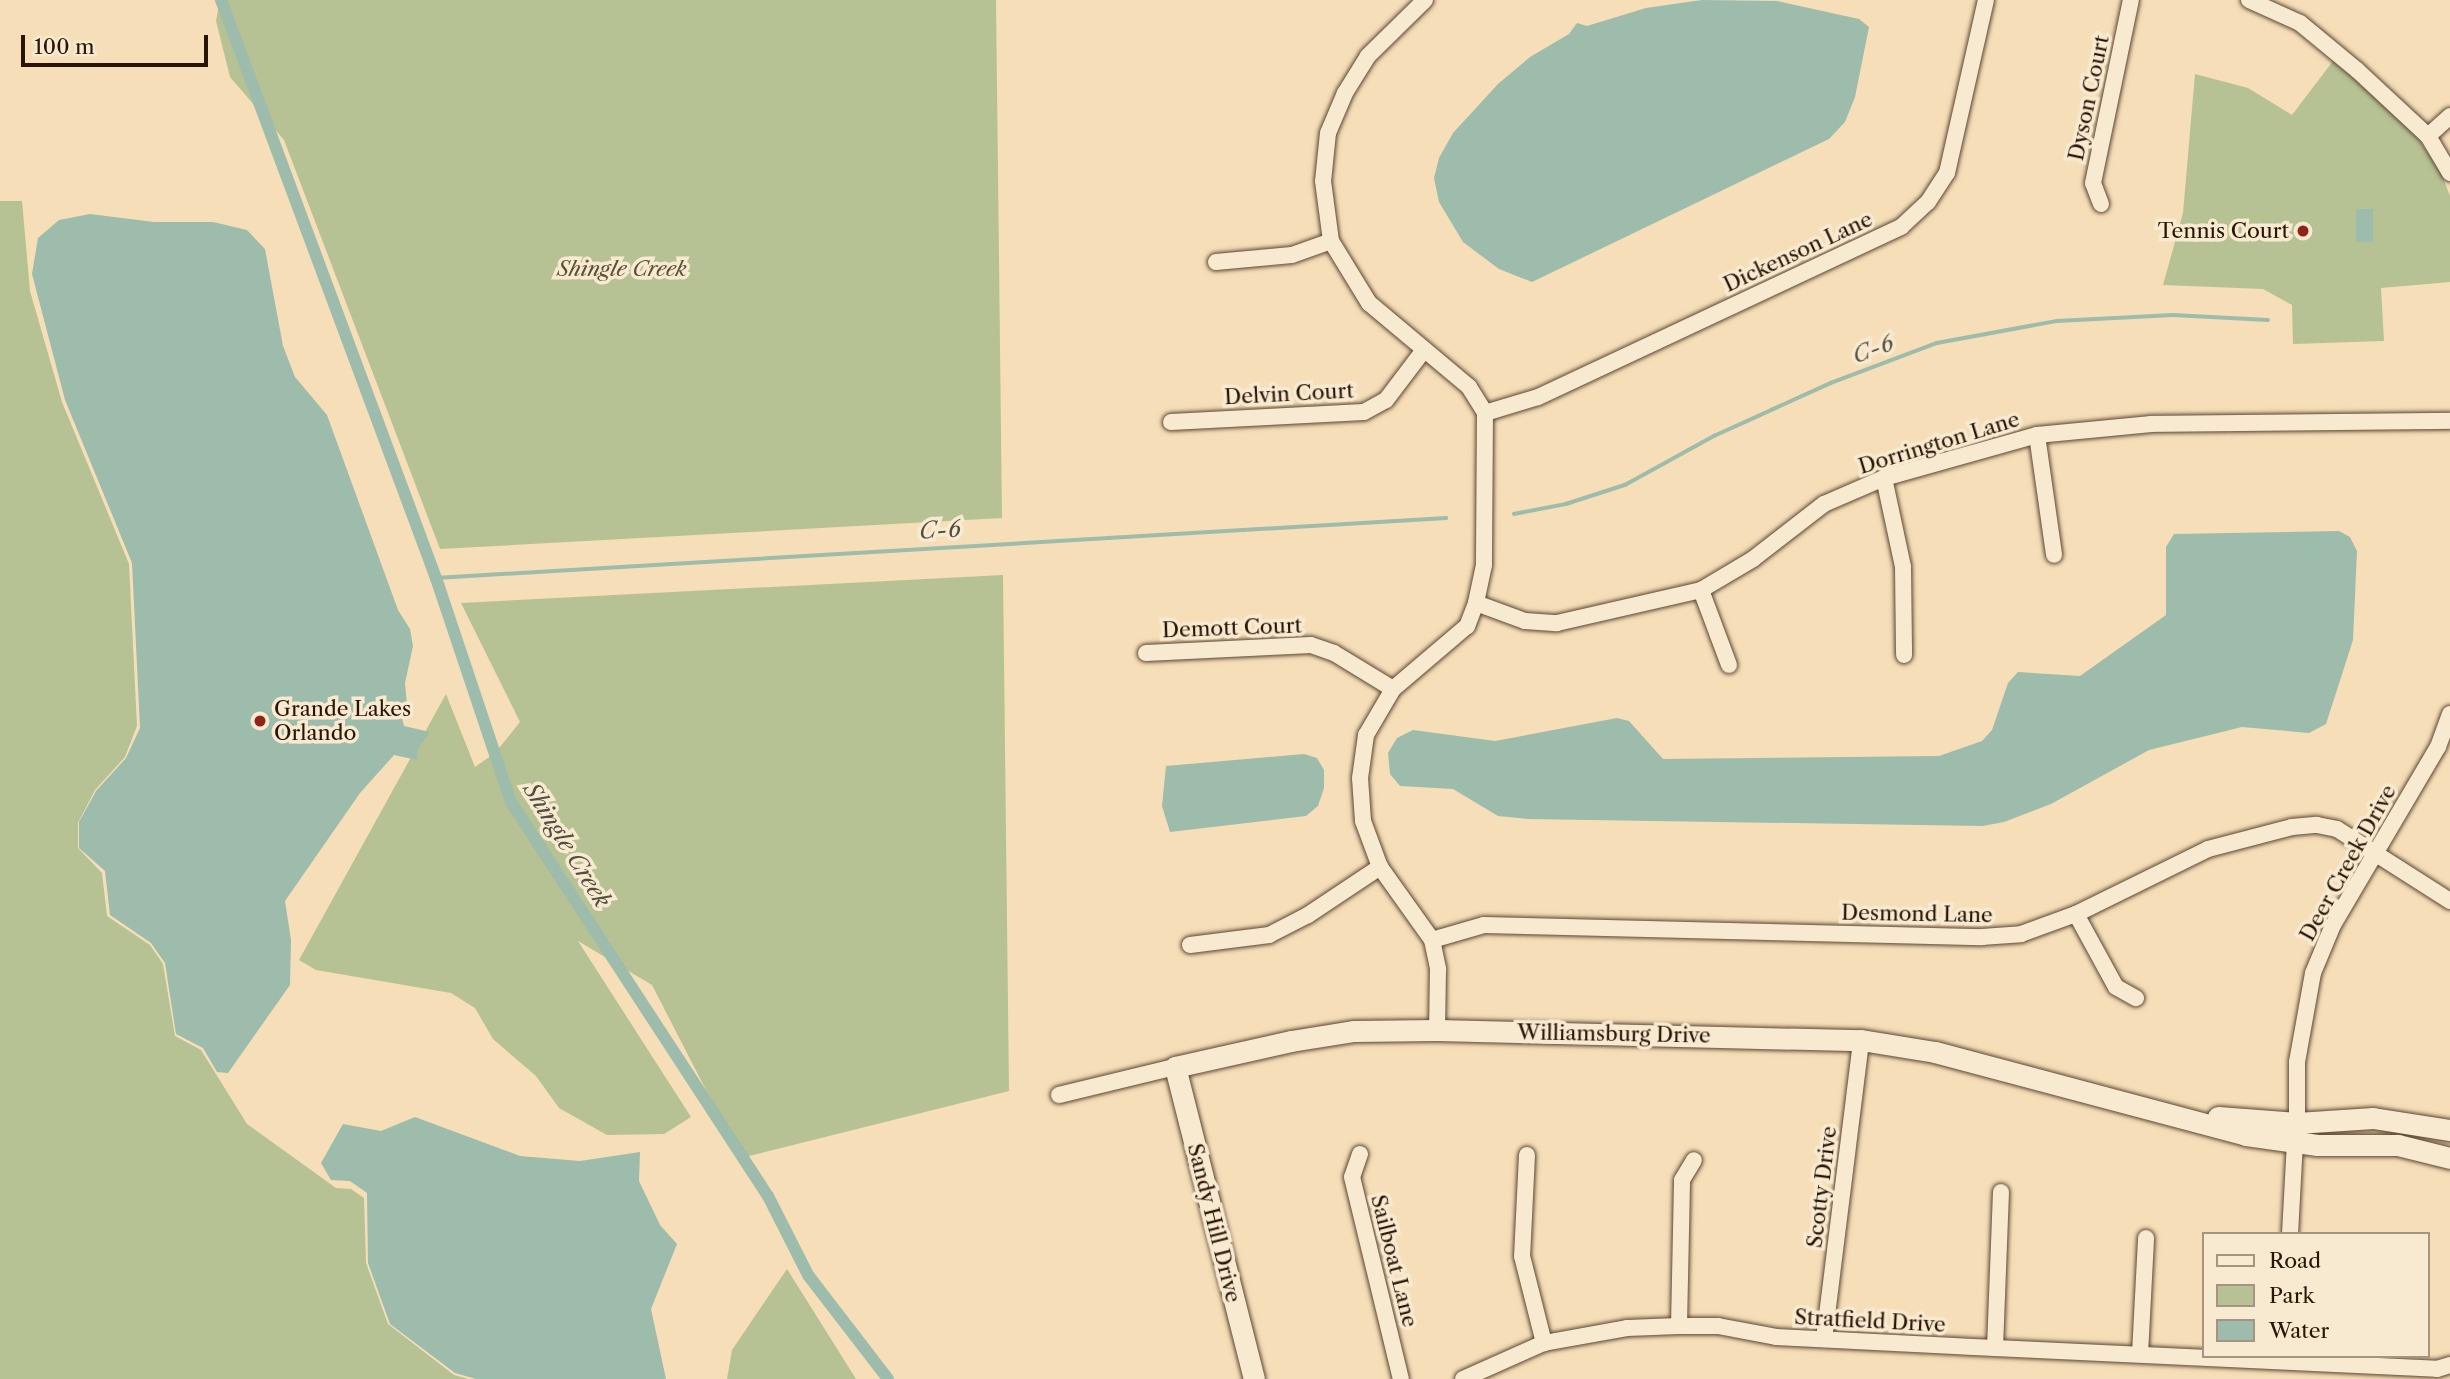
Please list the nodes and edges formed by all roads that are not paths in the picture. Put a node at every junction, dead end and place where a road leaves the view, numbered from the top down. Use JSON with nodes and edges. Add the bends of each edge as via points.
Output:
{"nodes":[{"id":1,"x":1425,"y":0,"type":"edge"},
{"id":2,"x":1986,"y":0,"type":"edge"},
{"id":3,"x":2131,"y":0,"type":"edge"},
{"id":4,"x":2249,"y":0,"type":"edge"},
{"id":5,"x":2450,"y":116,"type":"edge"},
{"id":6,"x":2428,"y":135,"type":"junction"},
{"id":7,"x":2450,"y":173,"type":"edge"},
{"id":8,"x":2101,"y":204,"type":"dead end"},
{"id":9,"x":1331,"y":241,"type":"junction"},
{"id":10,"x":1216,"y":262,"type":"dead end"},
{"id":11,"x":1424,"y":350,"type":"junction"},
{"id":12,"x":1485,"y":413,"type":"junction"},
{"id":13,"x":2450,"y":421,"type":"edge"},
{"id":14,"x":1171,"y":422,"type":"dead end"},
{"id":15,"x":2036,"y":435,"type":"junction"},
{"id":16,"x":1884,"y":478,"type":"junction"},
{"id":17,"x":2054,"y":555,"type":"dead end"},
{"id":18,"x":1701,"y":590,"type":"junction"},
{"id":19,"x":1476,"y":603,"type":"junction"},
{"id":20,"x":1146,"y":653,"type":"dead end"},
{"id":21,"x":1904,"y":655,"type":"dead end"},
{"id":22,"x":1729,"y":665,"type":"dead end"},
{"id":23,"x":1393,"y":689,"type":"junction"},
{"id":24,"x":2450,"y":714,"type":"edge"},
{"id":25,"x":2375,"y":853,"type":"junction"},
{"id":26,"x":1380,"y":867,"type":"junction"},
{"id":27,"x":2450,"y":901,"type":"edge"},
{"id":28,"x":2076,"y":914,"type":"junction"},
{"id":29,"x":1432,"y":940,"type":"junction"},
{"id":30,"x":1191,"y":945,"type":"dead end"},
{"id":31,"x":2136,"y":998,"type":"dead end"},
{"id":32,"x":1437,"y":1030,"type":"junction"},
{"id":33,"x":1861,"y":1040,"type":"junction"},
{"id":34,"x":1175,"y":1067,"type":"junction"},
{"id":35,"x":1059,"y":1095,"type":"dead end"},
{"id":36,"x":2450,"y":1130,"type":"edge"},
{"id":37,"x":2296,"y":1132,"type":"junction"},
{"id":38,"x":1360,"y":1154,"type":"dead end"},
{"id":39,"x":1527,"y":1155,"type":"dead end"},
{"id":40,"x":2450,"y":1158,"type":"edge"},
{"id":41,"x":1694,"y":1160,"type":"dead end"},
{"id":42,"x":2001,"y":1192,"type":"dead end"},
{"id":43,"x":2290,"y":1232,"type":"edge"},
{"id":44,"x":2147,"y":1238,"type":"dead end"},
{"id":45,"x":1679,"y":1326,"type":"junction"},
{"id":46,"x":1824,"y":1339,"type":"junction"},
{"id":47,"x":1544,"y":1343,"type":"junction"},
{"id":48,"x":1995,"y":1348,"type":"junction"},
{"id":49,"x":2140,"y":1354,"type":"junction"},
{"id":50,"x":2450,"y":1365,"type":"edge"},
{"id":51,"x":2284,"y":1366,"type":"edge"},
{"id":52,"x":1254,"y":1379,"type":"edge"},
{"id":53,"x":1401,"y":1379,"type":"edge"},
{"id":54,"x":1462,"y":1379,"type":"edge"}],
"edges":[{"from":1,"to":9,"type":"street","via":[[1368,56],[1328,133],[1323,181]]},
{"from":2,"to":12,"type":"street","name":"Dickenson Lane","via":[[1947,173],[1928,202],[1901,227],[1538,397]]},
{"from":3,"to":8,"type":"street","name":"Dyson Court","via":[[2092,183]]},
{"from":4,"to":6,"type":"street","via":[[2300,23]]},
{"from":5,"to":6,"type":"street"},
{"from":6,"to":7,"type":"street"},
{"from":9,"to":10,"type":"street","via":[[1292,255]]},
{"from":9,"to":11,"type":"street","via":[[1369,303]]},
{"from":11,"to":12,"type":"street","via":[[1469,387]]},
{"from":11,"to":14,"type":"street","name":"Delvin Court","via":[[1386,400],[1364,412]]},
{"from":12,"to":19,"type":"street","via":[[1484,565]]},
{"from":13,"to":15,"type":"street","name":"Dorrington Lane","via":[[2151,424]]},
{"from":15,"to":16,"type":"street","name":"Dorrington Lane"},
{"from":15,"to":17,"type":"street"},
{"from":16,"to":18,"type":"street","name":"Dorrington Lane","via":[[1824,504],[1753,559]]},
{"from":16,"to":21,"type":"street","via":[[1903,567]]},
{"from":18,"to":19,"type":"street","name":"Dorrington Lane","via":[[1557,624],[1525,621]]},
{"from":18,"to":22,"type":"street"},
{"from":19,"to":23,"type":"street","via":[[1467,626]]},
{"from":20,"to":23,"type":"street","name":"Demott Court","via":[[1311,645],[1334,653]]},
{"from":23,"to":26,"type":"street","via":[[1366,735],[1360,778],[1363,821]]},
{"from":24,"to":25,"type":"street","name":"Deer Creek Drive","via":[[2438,747]]},
{"from":25,"to":27,"type":"street","name":"Desmond Lane"},
{"from":25,"to":28,"type":"street","name":"Desmond Lane","via":[[2337,829],[2292,827],[2208,849]]},
{"from":25,"to":37,"type":"street","name":"Deer Creek Drive","via":[[2333,925],[2313,973],[2297,1062]]},
{"from":26,"to":29,"type":"street"},
{"from":26,"to":30,"type":"street","via":[[1308,915],[1269,934]]},
{"from":28,"to":29,"type":"street","name":"Desmond Lane","via":[[2021,934],[1982,937],[1484,925]]},
{"from":28,"to":31,"type":"street","via":[[2116,987]]},
{"from":29,"to":32,"type":"street"},
{"from":32,"to":33,"type":"street","name":"Williamsburg Drive"},
{"from":32,"to":34,"type":"street","name":"Williamsburg Drive","via":[[1354,1031]]},
{"from":33,"to":37,"type":"street","name":"Williamsburg Drive","via":[[1936,1052],[2167,1112]]},
{"from":33,"to":46,"type":"street","name":"Scotty Drive"},
{"from":34,"to":35,"type":"street","name":"Williamsburg Drive"},
{"from":34,"to":52,"type":"street","name":"Sandy Hill Drive"},
{"from":36,"to":37,"type":"street","via":[[2373,1118]]},
{"from":37,"to":40,"type":"street","via":[[2398,1145]]},
{"from":37,"to":43,"type":"street","name":"Deer Creek Drive"},
{"from":38,"to":53,"type":"street","name":"Sailboat Lane","via":[[1352,1177]]},
{"from":39,"to":47,"type":"street","via":[[1522,1256]]},
{"from":41,"to":45,"type":"street","via":[[1682,1180]]},
{"from":42,"to":48,"type":"street"},
{"from":44,"to":49,"type":"street"},
{"from":45,"to":46,"type":"street","name":"Stratfield Drive"},
{"from":45,"to":47,"type":"street","name":"Stratfield Drive","via":[[1627,1328]]},
{"from":46,"to":48,"type":"street","name":"Stratfield Drive"},
{"from":47,"to":54,"type":"street","name":"Stratfield Drive"},
{"from":48,"to":49,"type":"street","name":"Stratfield Drive"},
{"from":49,"to":51,"type":"street","name":"Stratfield Drive"},
{"from":50,"to":51,"type":"street","name":"Stratfield Drive","via":[[2437,1369]]}]}
